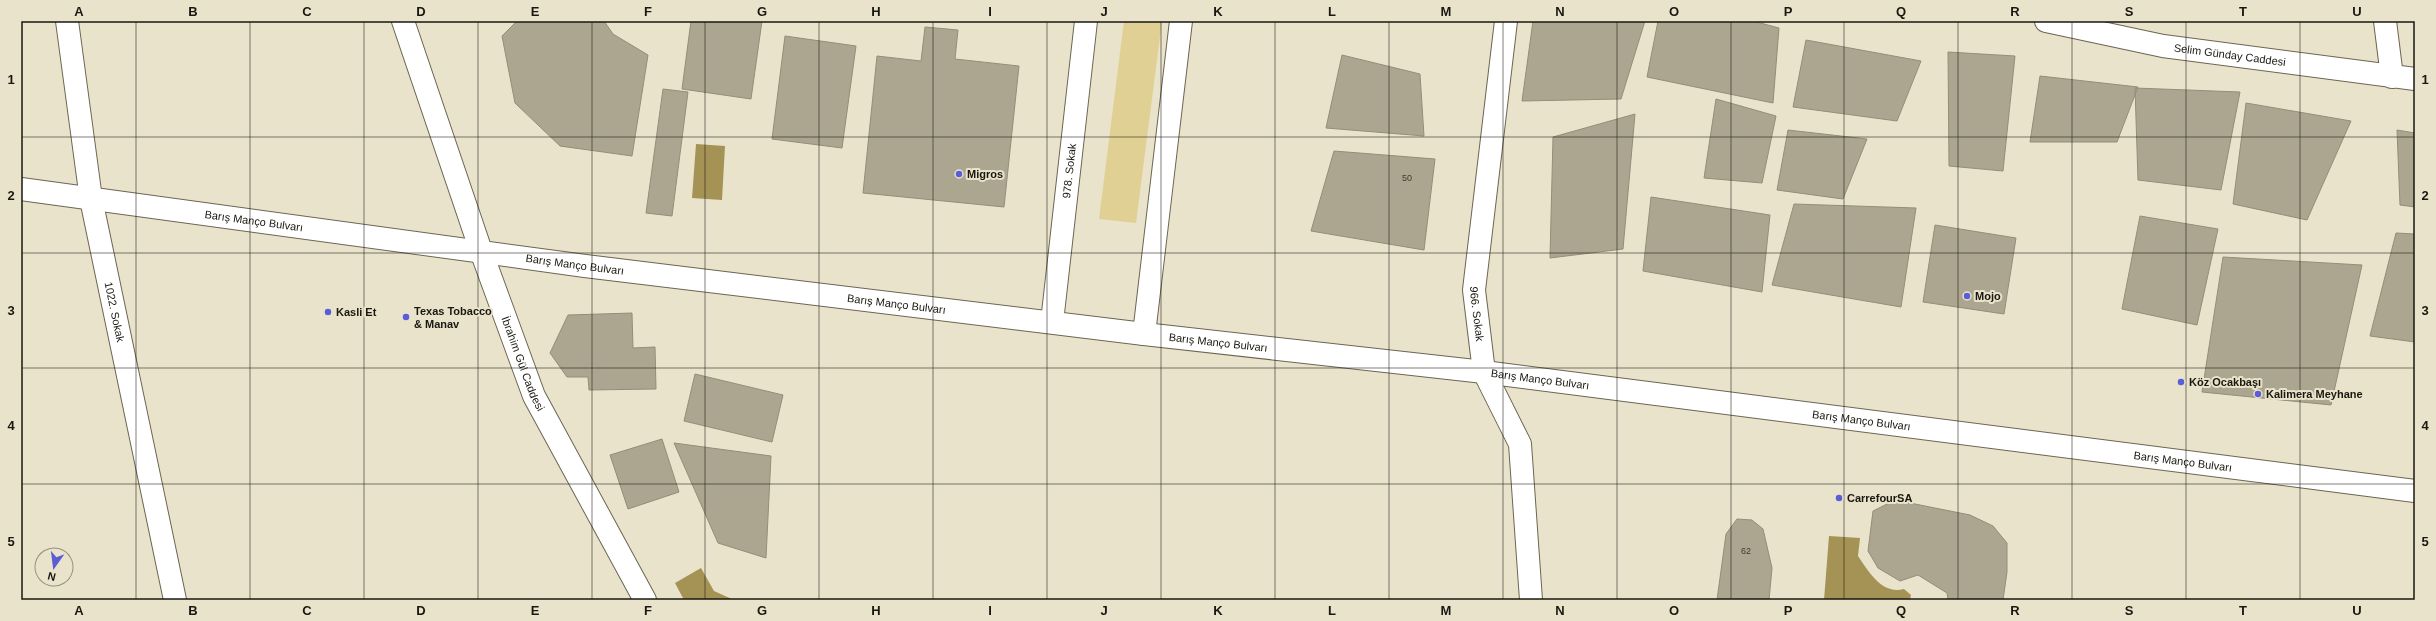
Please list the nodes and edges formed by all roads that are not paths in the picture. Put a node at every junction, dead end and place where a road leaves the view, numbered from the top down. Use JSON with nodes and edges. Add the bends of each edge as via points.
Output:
{"nodes":[{"id":1,"x":66,"y":21,"type":"edge"},
{"id":2,"x":403,"y":21,"type":"edge"},
{"id":3,"x":1086,"y":21,"type":"edge"},
{"id":4,"x":1181,"y":21,"type":"edge"},
{"id":5,"x":1506,"y":21,"type":"edge"},
{"id":6,"x":2046,"y":21,"type":"edge"},
{"id":7,"x":2384,"y":21,"type":"edge"},
{"id":8,"x":2392,"y":77,"type":"junction"},
{"id":9,"x":2415,"y":79,"type":"edge"},
{"id":10,"x":21,"y":189,"type":"edge"},
{"id":11,"x":91,"y":199,"type":"junction"},
{"id":12,"x":481,"y":251,"type":"junction"},
{"id":13,"x":1052,"y":322,"type":"junction"},
{"id":14,"x":1144,"y":334,"type":"junction"},
{"id":15,"x":1484,"y":372,"type":"junction"},
{"id":16,"x":2415,"y":491,"type":"edge"},
{"id":17,"x":174,"y":600,"type":"edge"},
{"id":18,"x":644,"y":600,"type":"edge"},
{"id":19,"x":1531,"y":600,"type":"edge"}],
"edges":[{"from":1,"to":11,"type":"street","name":"1022. Sokak"},
{"from":2,"to":12,"type":"street","name":"İbrahim Gül Caddesi"},
{"from":3,"to":13,"type":"street","name":"978. Sokak"},
{"from":4,"to":14,"type":"street"},
{"from":5,"to":15,"type":"street","name":"966. Sokak","via":[[1474,290]]},
{"from":6,"to":8,"type":"street","name":"Selim Günday Caddesi","via":[[2163,46]]},
{"from":7,"to":8,"type":"street"},
{"from":8,"to":9,"type":"street","name":"Selim Günday Caddesi"},
{"from":10,"to":11,"type":"street","name":"Barış Manço Bulvarı"},
{"from":11,"to":12,"type":"street","name":"Barış Manço Bulvarı"},
{"from":11,"to":17,"type":"street","name":"1022. Sokak"},
{"from":12,"to":13,"type":"street","name":"Barış Manço Bulvarı"},
{"from":12,"to":18,"type":"street","name":"İbrahim Gül Caddesi","via":[[534,396]]},
{"from":13,"to":14,"type":"street","name":"Barış Manço Bulvarı"},
{"from":14,"to":15,"type":"street","name":"Barış Manço Bulvarı"},
{"from":15,"to":16,"type":"street","name":"Barış Manço Bulvarı"},
{"from":15,"to":19,"type":"street","name":"966. Sokak","via":[[1520,444]]}]}
